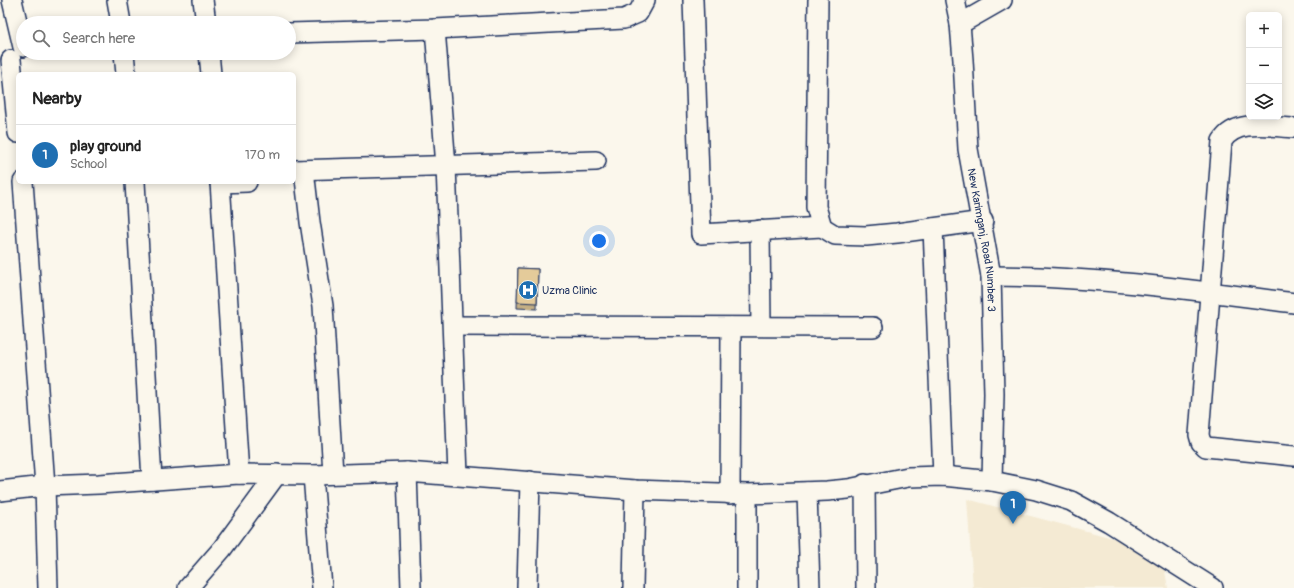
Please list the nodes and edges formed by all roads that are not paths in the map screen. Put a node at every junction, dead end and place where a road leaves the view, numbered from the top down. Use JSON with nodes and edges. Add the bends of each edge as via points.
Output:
{"nodes":[{"id":1,"x":12,"y":0,"type":"edge"},
{"id":2,"x":117,"y":0,"type":"edge"},
{"id":3,"x":203,"y":0,"type":"edge"},
{"id":4,"x":645,"y":0,"type":"edge"},
{"id":5,"x":693,"y":0,"type":"edge"},
{"id":6,"x":818,"y":0,"type":"edge"},
{"id":7,"x":955,"y":0,"type":"edge"},
{"id":8,"x":1002,"y":0,"type":"edge"},
{"id":9,"x":120,"y":16,"type":"edge"},
{"id":10,"x":205,"y":16,"type":"edge"},
{"id":11,"x":960,"y":24,"type":"junction"},
{"id":12,"x":16,"y":28,"type":"edge"},
{"id":13,"x":435,"y":29,"type":"junction"},
{"id":14,"x":296,"y":33,"type":"edge"},
{"id":15,"x":20,"y":60,"type":"edge"},
{"id":16,"x":125,"y":60,"type":"edge"},
{"id":17,"x":210,"y":60,"type":"edge"},
{"id":18,"x":20,"y":72,"type":"edge"},
{"id":19,"x":126,"y":72,"type":"edge"},
{"id":20,"x":211,"y":72,"type":"edge"},
{"id":21,"x":1294,"y":128,"type":"edge"},
{"id":22,"x":596,"y":161,"type":"dead end"},
{"id":23,"x":446,"y":166,"type":"junction"},
{"id":24,"x":299,"y":170,"type":"edge"},
{"id":25,"x":23,"y":184,"type":"edge"},
{"id":26,"x":135,"y":184,"type":"edge"},
{"id":27,"x":220,"y":184,"type":"edge"},
{"id":28,"x":982,"y":221,"type":"junction"},
{"id":29,"x":822,"y":226,"type":"junction"},
{"id":30,"x":933,"y":228,"type":"junction"},
{"id":31,"x":760,"y":230,"type":"junction"},
{"id":32,"x":991,"y":276,"type":"junction"},
{"id":33,"x":1211,"y":292,"type":"junction"},
{"id":34,"x":1294,"y":303,"type":"edge"},
{"id":35,"x":453,"y":326,"type":"junction"},
{"id":36,"x":761,"y":326,"type":"junction"},
{"id":37,"x":731,"y":327,"type":"junction"},
{"id":38,"x":873,"y":327,"type":"dead end"},
{"id":39,"x":1294,"y":456,"type":"edge"},
{"id":40,"x":407,"y":472,"type":"junction"},
{"id":41,"x":239,"y":474,"type":"junction"},
{"id":42,"x":277,"y":474,"type":"junction"},
{"id":43,"x":333,"y":474,"type":"junction"},
{"id":44,"x":313,"y":475,"type":"junction"},
{"id":45,"x":458,"y":475,"type":"junction"},
{"id":46,"x":943,"y":476,"type":"junction"},
{"id":47,"x":152,"y":480,"type":"junction"},
{"id":48,"x":530,"y":481,"type":"junction"},
{"id":49,"x":992,"y":481,"type":"junction"},
{"id":50,"x":865,"y":484,"type":"junction"},
{"id":51,"x":45,"y":486,"type":"junction"},
{"id":52,"x":635,"y":490,"type":"junction"},
{"id":53,"x":0,"y":491,"type":"edge"},
{"id":54,"x":807,"y":492,"type":"junction"},
{"id":55,"x":738,"y":494,"type":"junction"},
{"id":56,"x":48,"y":588,"type":"edge"},
{"id":57,"x":188,"y":588,"type":"edge"},
{"id":58,"x":322,"y":588,"type":"edge"},
{"id":59,"x":411,"y":588,"type":"edge"},
{"id":60,"x":527,"y":588,"type":"edge"},
{"id":61,"x":632,"y":588,"type":"edge"},
{"id":62,"x":747,"y":588,"type":"edge"},
{"id":63,"x":810,"y":588,"type":"edge"},
{"id":64,"x":866,"y":588,"type":"edge"},
{"id":65,"x":1213,"y":588,"type":"edge"}],
"edges":[{"from":1,"to":12,"type":"street"},
{"from":2,"to":9,"type":"street"},
{"from":3,"to":10,"type":"street"},
{"from":4,"to":13,"type":"street","via":[[638,13],[624,19]]},
{"from":5,"to":31,"type":"street","via":[[700,234]]},
{"from":6,"to":29,"type":"street","via":[[816,207]]},
{"from":7,"to":11,"type":"street","name":"New Karimganj, Road Number 3"},
{"from":8,"to":11,"type":"street"},
{"from":11,"to":28,"type":"street","name":"New Karimganj, Road Number 3","via":[[968,148]]},
{"from":13,"to":14,"type":"street"},
{"from":13,"to":23,"type":"street"},
{"from":15,"to":18,"type":"street"},
{"from":16,"to":19,"type":"street"},
{"from":17,"to":20,"type":"street"},
{"from":21,"to":33,"type":"street","via":[[1246,126],[1234,128],[1226,133],[1222,140]]},
{"from":22,"to":23,"type":"street"},
{"from":23,"to":24,"type":"street"},
{"from":23,"to":35,"type":"street"},
{"from":24,"to":43,"type":"street","via":[[323,306]]},
{"from":25,"to":51,"type":"street"},
{"from":26,"to":47,"type":"street"},
{"from":27,"to":41,"type":"street"},
{"from":28,"to":30,"type":"street"},
{"from":28,"to":32,"type":"street","name":"New Karimganj, Road Number 3"},
{"from":29,"to":30,"type":"street","via":[[835,234],[866,236]]},
{"from":29,"to":31,"type":"street"},
{"from":30,"to":46,"type":"street"},
{"from":31,"to":36,"type":"street"},
{"from":32,"to":33,"type":"street","via":[[1045,276]]},
{"from":32,"to":49,"type":"street","name":"New Karimganj, Road Number 3","via":[[994,394]]},
{"from":33,"to":34,"type":"street"},
{"from":33,"to":39,"type":"street","via":[[1199,435],[1201,442],[1206,447]]},
{"from":35,"to":37,"type":"street"},
{"from":35,"to":45,"type":"street"},
{"from":36,"to":37,"type":"street"},
{"from":36,"to":38,"type":"street"},
{"from":37,"to":55,"type":"street"},
{"from":40,"to":43,"type":"street"},
{"from":40,"to":45,"type":"street"},
{"from":40,"to":59,"type":"street"},
{"from":41,"to":42,"type":"street"},
{"from":41,"to":47,"type":"street"},
{"from":42,"to":44,"type":"street"},
{"from":42,"to":57,"type":"street","via":[[222,549]]},
{"from":43,"to":44,"type":"street"},
{"from":44,"to":58,"type":"street"},
{"from":45,"to":48,"type":"street"},
{"from":46,"to":49,"type":"street"},
{"from":46,"to":50,"type":"street","via":[[908,477]]},
{"from":47,"to":51,"type":"street"},
{"from":48,"to":52,"type":"street"},
{"from":48,"to":60,"type":"street"},
{"from":49,"to":65,"type":"street","via":[[1036,490],[1071,501]]},
{"from":50,"to":54,"type":"street","via":[[848,489]]},
{"from":50,"to":64,"type":"street"},
{"from":51,"to":53,"type":"street"},
{"from":51,"to":56,"type":"street"},
{"from":52,"to":55,"type":"street"},
{"from":52,"to":61,"type":"street"},
{"from":54,"to":55,"type":"street"},
{"from":54,"to":63,"type":"street"},
{"from":55,"to":62,"type":"street"}]}
